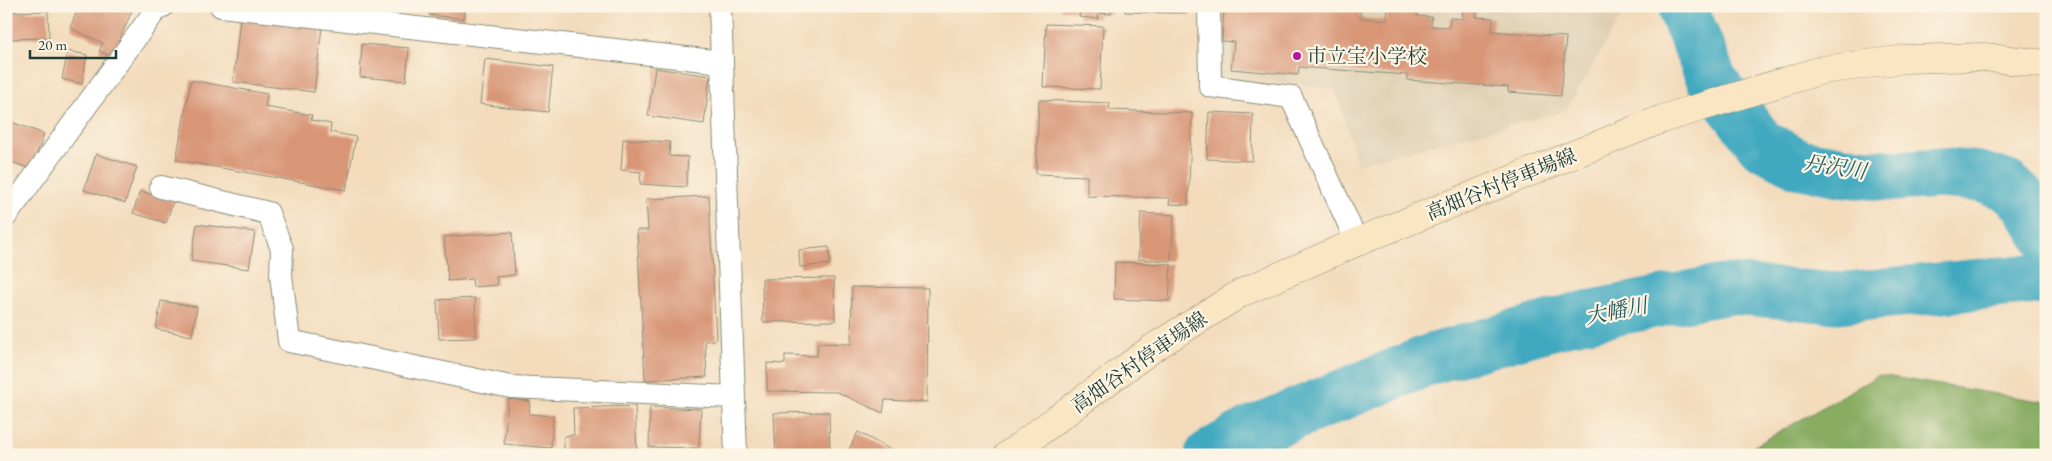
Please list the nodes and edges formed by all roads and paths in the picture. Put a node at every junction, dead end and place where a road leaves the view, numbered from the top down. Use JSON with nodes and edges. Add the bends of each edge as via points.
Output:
{"nodes":[{"id":1,"x":163,"y":6,"type":"edge"},
{"id":2,"x":221,"y":6,"type":"edge"},
{"id":3,"x":720,"y":6,"type":"edge"},
{"id":4,"x":1209,"y":6,"type":"edge"},
{"id":5,"x":722,"y":62,"type":"junction"},
{"id":6,"x":2046,"y":64,"type":"edge"},
{"id":7,"x":161,"y":187,"type":"dead end"},
{"id":8,"x":6,"y":216,"type":"edge"},
{"id":9,"x":1357,"y":242,"type":"junction"},
{"id":10,"x":733,"y":396,"type":"junction"},
{"id":11,"x":736,"y":455,"type":"edge"},
{"id":12,"x":1008,"y":455,"type":"edge"}],
"edges":[{"from":1,"to":8,"type":"street","via":[[158,8]]},
{"from":2,"to":5,"type":"street"},
{"from":3,"to":5,"type":"street"},
{"from":4,"to":9,"type":"street","via":[[1210,86],[1291,96]]},
{"from":5,"to":10,"type":"street"},
{"from":6,"to":9,"type":"main road","name":"高畑谷村停車場線","via":[[1984,57],[1905,59],[1822,70],[1662,119]]},
{"from":7,"to":10,"type":"street","via":[[268,213],[282,249],[289,341],[511,387]]},
{"from":9,"to":12,"type":"main road","name":"高畑谷村停車場線","via":[[1241,293],[1154,348]]},
{"from":10,"to":11,"type":"street"}]}
